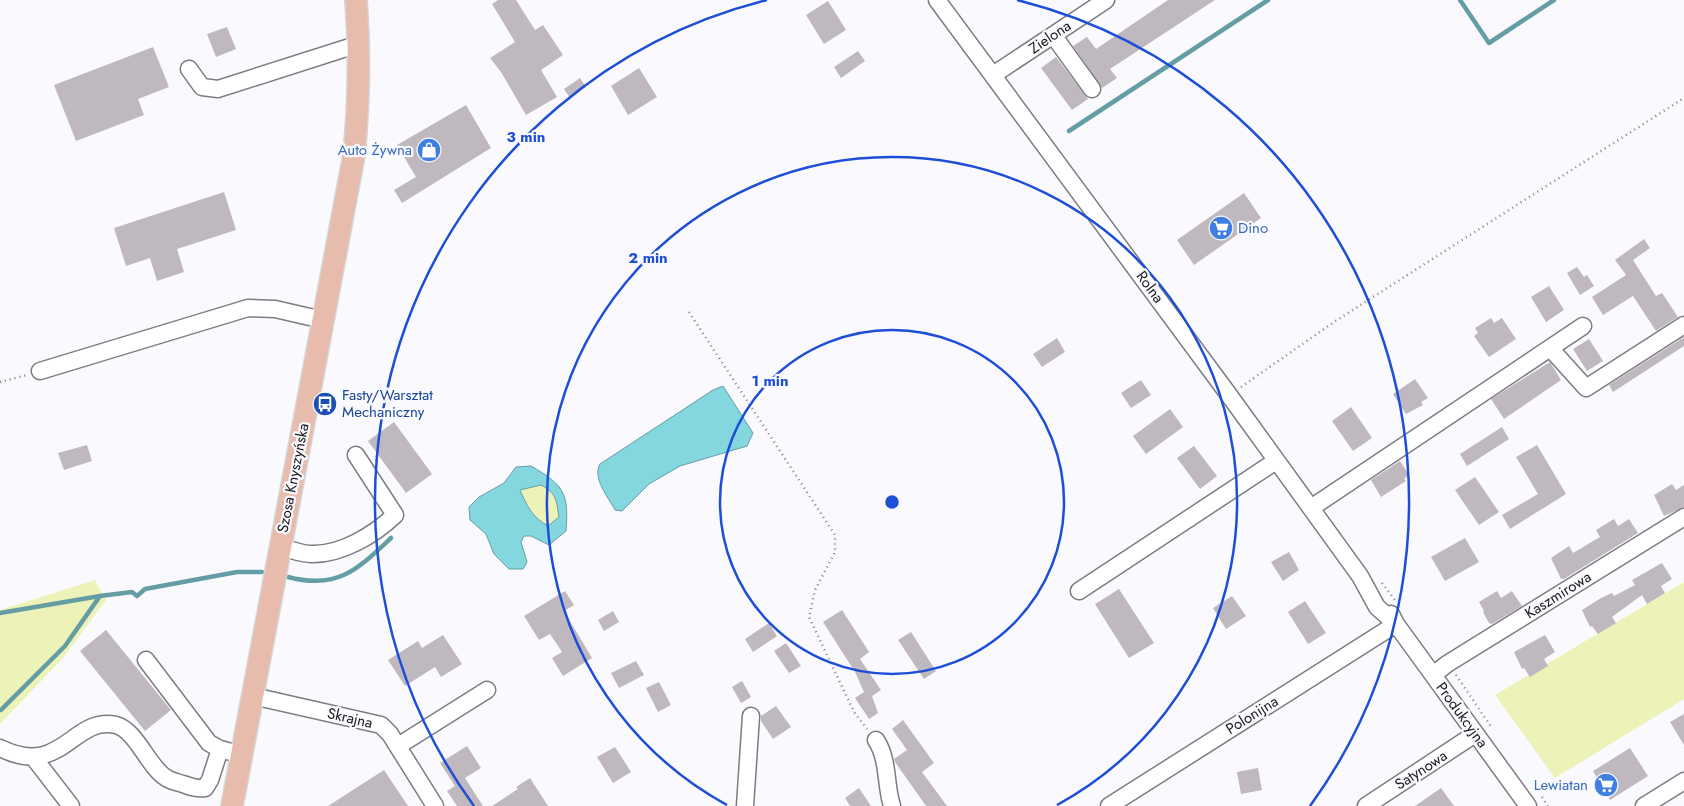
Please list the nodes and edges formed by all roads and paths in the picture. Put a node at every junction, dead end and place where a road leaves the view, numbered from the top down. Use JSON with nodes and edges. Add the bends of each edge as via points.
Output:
{"nodes":[{"id":1,"x":356,"y":0,"type":"edge"},
{"id":2,"x":937,"y":0,"type":"edge"},
{"id":3,"x":1106,"y":0,"type":"edge"},
{"id":4,"x":1053,"y":35,"type":"junction"},
{"id":5,"x":359,"y":44,"type":"junction"},
{"id":6,"x":189,"y":69,"type":"dead end"},
{"id":7,"x":994,"y":75,"type":"junction"},
{"id":8,"x":1092,"y":89,"type":"dead end"},
{"id":9,"x":1684,"y":98,"type":"edge"},
{"id":10,"x":689,"y":312,"type":"dead end"},
{"id":11,"x":323,"y":320,"type":"junction"},
{"id":12,"x":1684,"y":325,"type":"edge"},
{"id":13,"x":1583,"y":326,"type":"dead end"},
{"id":14,"x":1550,"y":348,"type":"junction"},
{"id":15,"x":40,"y":371,"type":"joint"},
{"id":16,"x":0,"y":382,"type":"edge"},
{"id":17,"x":1229,"y":395,"type":"junction"},
{"id":18,"x":356,"y":455,"type":"dead end"},
{"id":19,"x":1276,"y":460,"type":"junction"},
{"id":20,"x":1310,"y":508,"type":"junction"},
{"id":21,"x":1684,"y":517,"type":"edge"},
{"id":22,"x":280,"y":547,"type":"junction"},
{"id":23,"x":1079,"y":591,"type":"dead end"},
{"id":24,"x":1396,"y":624,"type":"junction"},
{"id":25,"x":146,"y":660,"type":"dead end"},
{"id":26,"x":1447,"y":664,"type":"junction"},
{"id":27,"x":1433,"y":675,"type":"junction"},
{"id":28,"x":487,"y":690,"type":"dead end"},
{"id":29,"x":253,"y":696,"type":"junction"},
{"id":30,"x":751,"y":716,"type":"dead end"},
{"id":31,"x":1493,"y":729,"type":"dead end"},
{"id":32,"x":1476,"y":734,"type":"junction"},
{"id":33,"x":876,"y":740,"type":"joint"},
{"id":34,"x":398,"y":746,"type":"junction"},
{"id":35,"x":0,"y":748,"type":"edge"},
{"id":36,"x":220,"y":749,"type":"junction"},
{"id":37,"x":242,"y":755,"type":"junction"},
{"id":38,"x":34,"y":758,"type":"junction"},
{"id":39,"x":1684,"y":781,"type":"edge"},
{"id":40,"x":1537,"y":790,"type":"dead end"},
{"id":41,"x":71,"y":806,"type":"edge"},
{"id":42,"x":232,"y":806,"type":"edge"},
{"id":43,"x":435,"y":806,"type":"edge"},
{"id":44,"x":745,"y":806,"type":"edge"},
{"id":45,"x":892,"y":806,"type":"edge"},
{"id":46,"x":1108,"y":806,"type":"edge"},
{"id":47,"x":1366,"y":806,"type":"edge"},
{"id":48,"x":1528,"y":806,"type":"edge"},
{"id":49,"x":1548,"y":806,"type":"edge"},
{"id":50,"x":1644,"y":806,"type":"edge"}],
"edges":[{"from":1,"to":5,"type":"main road","name":"Szosa Knyszyńska"},
{"from":2,"to":7,"type":"street","name":"Rolna"},
{"from":3,"to":4,"type":"street","name":"Zielona"},
{"from":4,"to":7,"type":"street","name":"Zielona"},
{"from":4,"to":8,"type":"street"},
{"from":5,"to":6,"type":"street","via":[[218,89],[202,87]]},
{"from":5,"to":11,"type":"main road","name":"Szosa Knyszyńska","via":[[359,104],[354,156]]},
{"from":7,"to":17,"type":"street","name":"Rolna"},
{"from":9,"to":17,"type":"path","via":[[1334,322]]},
{"from":10,"to":33,"type":"path","via":[[835,535],[835,552],[815,590],[809,617],[854,712]]},
{"from":11,"to":15,"type":"street","via":[[275,308],[248,308]]},
{"from":11,"to":22,"type":"main road","name":"Szosa Knyszyńska"},
{"from":12,"to":14,"type":"street","via":[[1586,388]]},
{"from":13,"to":14,"type":"street"},
{"from":14,"to":20,"type":"street"},
{"from":15,"to":16,"type":"path"},
{"from":17,"to":19,"type":"street","name":"Rolna"},
{"from":18,"to":22,"type":"street","via":[[395,515],[383,526],[337,550],[311,554]]},
{"from":19,"to":20,"type":"street","name":"Rolna"},
{"from":19,"to":23,"type":"street"},
{"from":20,"to":24,"type":"street","name":"Rolna","via":[[1360,576],[1377,607]]},
{"from":21,"to":26,"type":"street","name":"Kaszmirowa"},
{"from":22,"to":29,"type":"main road","name":"Szosa Knyszyńska"},
{"from":24,"to":27,"type":"street","name":"Produkcyjna"},
{"from":24,"to":46,"type":"street","name":"Polonijna"},
{"from":25,"to":36,"type":"street","via":[[209,743]]},
{"from":26,"to":27,"type":"street","name":"Kaszmirowa"},
{"from":26,"to":31,"type":"path"},
{"from":27,"to":32,"type":"street","name":"Produkcyjna"},
{"from":28,"to":34,"type":"street"},
{"from":29,"to":34,"type":"street","name":"Skrajna","via":[[380,725]]},
{"from":29,"to":37,"type":"main road","name":"Szosa Knyszyńska"},
{"from":30,"to":44,"type":"street"},
{"from":32,"to":47,"type":"street","name":"Satynowa"},
{"from":32,"to":48,"type":"street","name":"Produkcyjna"},
{"from":33,"to":45,"type":"street","via":[[887,770]]},
{"from":34,"to":43,"type":"street","name":"Skrajna"},
{"from":35,"to":38,"type":"street"},
{"from":36,"to":37,"type":"street"},
{"from":36,"to":38,"type":"street","via":[[210,780],[205,788],[197,789],[158,772],[128,732],[118,726],[104,724],[88,729],[59,749]]},
{"from":37,"to":42,"type":"main road","name":"Szosa Knyszyńska"},
{"from":38,"to":41,"type":"street"},
{"from":39,"to":50,"type":"street"},
{"from":40,"to":49,"type":"path"}]}
